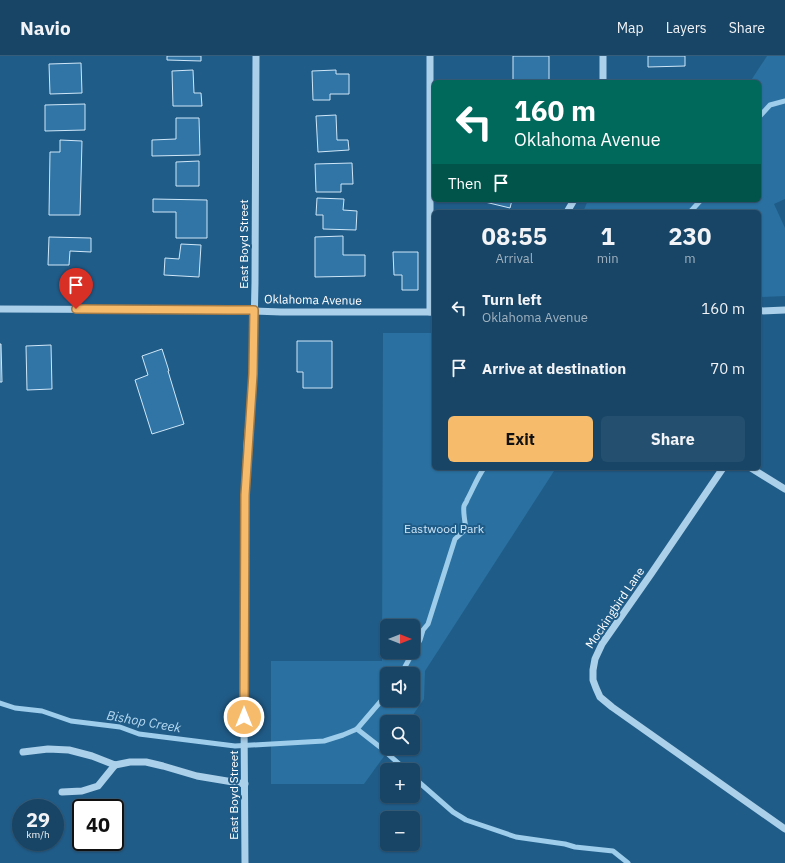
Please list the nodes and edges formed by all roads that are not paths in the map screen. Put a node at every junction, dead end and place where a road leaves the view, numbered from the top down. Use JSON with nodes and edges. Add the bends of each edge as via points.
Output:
{"nodes":[{"id":1,"x":256,"y":56,"type":"edge"},
{"id":2,"x":430,"y":56,"type":"edge"},
{"id":3,"x":603,"y":56,"type":"edge"},
{"id":4,"x":603,"y":80,"type":"edge"},
{"id":5,"x":0,"y":309,"type":"edge"},
{"id":6,"x":254,"y":310,"type":"junction"},
{"id":7,"x":785,"y":310,"type":"edge"},
{"id":8,"x":761,"y":311,"type":"edge"},
{"id":9,"x":432,"y":312,"type":"edge"},
{"id":10,"x":722,"y":470,"type":"edge"},
{"id":11,"x":754,"y":470,"type":"edge"},
{"id":12,"x":785,"y":489,"type":"edge"},
{"id":13,"x":23,"y":752,"type":"dead end"},
{"id":14,"x":115,"y":765,"type":"junction"},
{"id":15,"x":245,"y":784,"type":"junction"},
{"id":16,"x":62,"y":792,"type":"dead end"},
{"id":17,"x":785,"y":829,"type":"edge"},
{"id":18,"x":245,"y":863,"type":"edge"}],
"edges":[{"from":1,"to":6,"type":"street","name":"East Boyd Street"},
{"from":2,"to":9,"type":"street"},
{"from":3,"to":4,"type":"street"},
{"from":5,"to":6,"type":"street","name":"Oklahoma Avenue"},
{"from":6,"to":9,"type":"street","name":"Oklahoma Avenue"},
{"from":6,"to":15,"type":"street","name":"East Boyd Street","via":[[253,374],[245,495]]},
{"from":7,"to":8,"type":"street"},
{"from":10,"to":17,"type":"street","name":"Mockingbird Lane","via":[[602,644],[595,659],[593,680],[600,697],[612,707]]},
{"from":11,"to":12,"type":"street"},
{"from":13,"to":14,"type":"street","via":[[69,750]]},
{"from":14,"to":15,"type":"street","via":[[146,762],[197,776]]},
{"from":14,"to":16,"type":"street","via":[[98,786]]},
{"from":15,"to":18,"type":"street","name":"East Boyd Street"}]}
